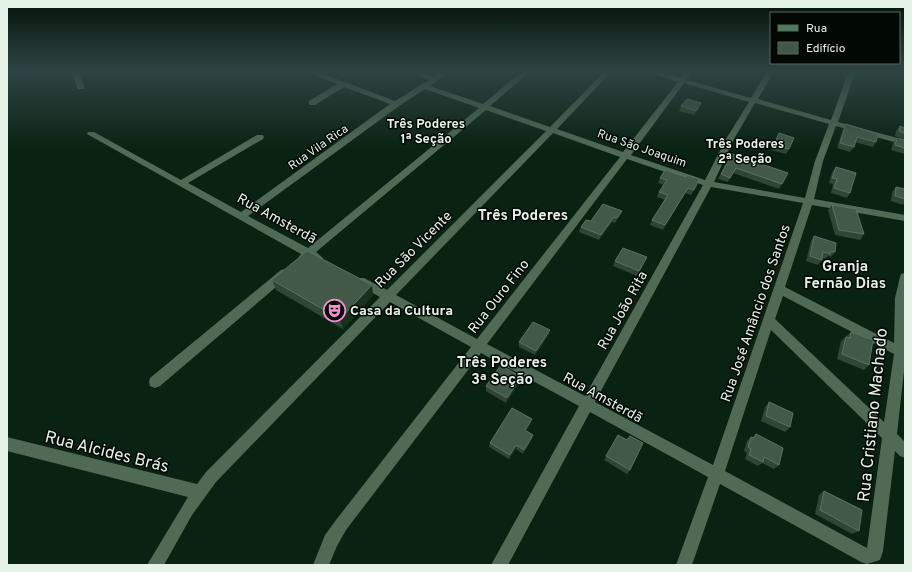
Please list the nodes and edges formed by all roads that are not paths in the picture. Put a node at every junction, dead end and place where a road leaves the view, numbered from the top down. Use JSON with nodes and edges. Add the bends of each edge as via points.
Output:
{"nodes":[{"id":1,"x":322,"y":97,"type":"edge"},
{"id":2,"x":377,"y":97,"type":"edge"},
{"id":3,"x":407,"y":97,"type":"edge"},
{"id":4,"x":455,"y":97,"type":"edge"},
{"id":5,"x":497,"y":97,"type":"edge"},
{"id":6,"x":584,"y":97,"type":"edge"},
{"id":7,"x":670,"y":97,"type":"edge"},
{"id":8,"x":739,"y":97,"type":"edge"},
{"id":9,"x":757,"y":97,"type":"edge"},
{"id":10,"x":843,"y":97,"type":"edge"},
{"id":11,"x":755,"y":101,"type":"junction"},
{"id":12,"x":312,"y":103,"type":"dead end"},
{"id":13,"x":396,"y":104,"type":"junction"},
{"id":14,"x":485,"y":107,"type":"junction"},
{"id":15,"x":834,"y":123,"type":"junction"},
{"id":16,"x":552,"y":130,"type":"junction"},
{"id":17,"x":91,"y":134,"type":"dead end"},
{"id":18,"x":260,"y":137,"type":"dead end"},
{"id":19,"x":905,"y":143,"type":"edge"},
{"id":20,"x":625,"y":155,"type":"junction"},
{"id":21,"x":182,"y":183,"type":"junction"},
{"id":22,"x":708,"y":184,"type":"junction"},
{"id":23,"x":809,"y":201,"type":"junction"},
{"id":24,"x":241,"y":216,"type":"junction"},
{"id":25,"x":905,"y":218,"type":"edge"},
{"id":26,"x":309,"y":253,"type":"junction"},
{"id":27,"x":329,"y":264,"type":"edge"},
{"id":28,"x":348,"y":274,"type":"edge"},
{"id":29,"x":904,"y":285,"type":"edge"},
{"id":30,"x":779,"y":289,"type":"junction"},
{"id":31,"x":388,"y":296,"type":"junction"},
{"id":32,"x":768,"y":322,"type":"junction"},
{"id":33,"x":479,"y":346,"type":"junction"},
{"id":34,"x":903,"y":353,"type":"edge"},
{"id":35,"x":155,"y":382,"type":"dead end"},
{"id":36,"x":587,"y":405,"type":"junction"},
{"id":37,"x":890,"y":437,"type":"junction"},
{"id":38,"x":7,"y":444,"type":"edge"},
{"id":39,"x":905,"y":451,"type":"edge"},
{"id":40,"x":716,"y":476,"type":"junction"},
{"id":41,"x":199,"y":492,"type":"junction"},
{"id":42,"x":871,"y":556,"type":"joint"},
{"id":43,"x":156,"y":565,"type":"edge"},
{"id":44,"x":321,"y":565,"type":"edge"},
{"id":45,"x":499,"y":565,"type":"edge"},
{"id":46,"x":684,"y":565,"type":"edge"}],
"edges":[{"from":1,"to":12,"type":"street"},
{"from":2,"to":13,"type":"street"},
{"from":3,"to":13,"type":"street","name":"Rua Vila Rica"},
{"from":4,"to":14,"type":"street","name":"Rua São Joaquim"},
{"from":5,"to":14,"type":"street"},
{"from":6,"to":16,"type":"street","name":"Rua São Vicente"},
{"from":7,"to":20,"type":"street","name":"Rua Ouro Fino"},
{"from":8,"to":11,"type":"street"},
{"from":9,"to":11,"type":"street","name":"Rua João Rita"},
{"from":10,"to":15,"type":"street","name":"Rua José Amâncio dos Santos"},
{"from":11,"to":15,"type":"street"},
{"from":11,"to":22,"type":"street","name":"Rua João Rita","via":[[730,139]]},
{"from":13,"to":24,"type":"street","name":"Rua Vila Rica"},
{"from":14,"to":16,"type":"street","name":"Rua São Joaquim"},
{"from":14,"to":26,"type":"street"},
{"from":15,"to":19,"type":"street"},
{"from":15,"to":23,"type":"street","name":"Rua José Amâncio dos Santos","via":[[819,161]]},
{"from":16,"to":20,"type":"street","name":"Rua São Joaquim"},
{"from":16,"to":31,"type":"street","name":"Rua São Vicente"},
{"from":17,"to":21,"type":"street","name":"Rua Amsterdã"},
{"from":18,"to":21,"type":"street"},
{"from":20,"to":22,"type":"street","name":"Rua São Joaquim"},
{"from":20,"to":33,"type":"street","name":"Rua Ouro Fino"},
{"from":21,"to":24,"type":"street","name":"Rua Amsterdã"},
{"from":22,"to":23,"type":"street","name":"Rua São Joaquim"},
{"from":22,"to":36,"type":"street","name":"Rua João Rita"},
{"from":23,"to":25,"type":"street","name":"Rua São Joaquim"},
{"from":23,"to":30,"type":"street","name":"Rua José Amâncio dos Santos"},
{"from":24,"to":26,"type":"street","name":"Rua Amsterdã"},
{"from":26,"to":27,"type":"street","name":"Rua Amsterdã"},
{"from":26,"to":35,"type":"street"},
{"from":28,"to":31,"type":"street","name":"Rua Amsterdã"},
{"from":29,"to":34,"type":"street","name":"Rua Cristiano Machado","via":[[901,298]]},
{"from":30,"to":32,"type":"street","name":"Rua José Amâncio dos Santos"},
{"from":30,"to":34,"type":"street"},
{"from":31,"to":33,"type":"street","name":"Rua Amsterdã"},
{"from":31,"to":41,"type":"street","name":"Rua São Vicente"},
{"from":32,"to":37,"type":"street"},
{"from":32,"to":40,"type":"street","name":"Rua José Amâncio dos Santos"},
{"from":33,"to":36,"type":"street","name":"Rua Amsterdã"},
{"from":33,"to":44,"type":"street","name":"Rua Ouro Fino","via":[[341,525]]},
{"from":34,"to":37,"type":"street","name":"Rua Cristiano Machado"},
{"from":36,"to":40,"type":"street","name":"Rua Amsterdã"},
{"from":36,"to":45,"type":"street","name":"Rua João Rita"},
{"from":37,"to":39,"type":"street"},
{"from":37,"to":42,"type":"street","name":"Rua Cristiano Machado","via":[[875,551]]},
{"from":38,"to":41,"type":"street","name":"Rua Alcides Brás"},
{"from":40,"to":42,"type":"street","name":"Rua Amsterdã","via":[[862,554]]},
{"from":40,"to":46,"type":"street","name":"Rua José Amâncio dos Santos"},
{"from":41,"to":43,"type":"street","name":"Rua São Vicente"}]}
